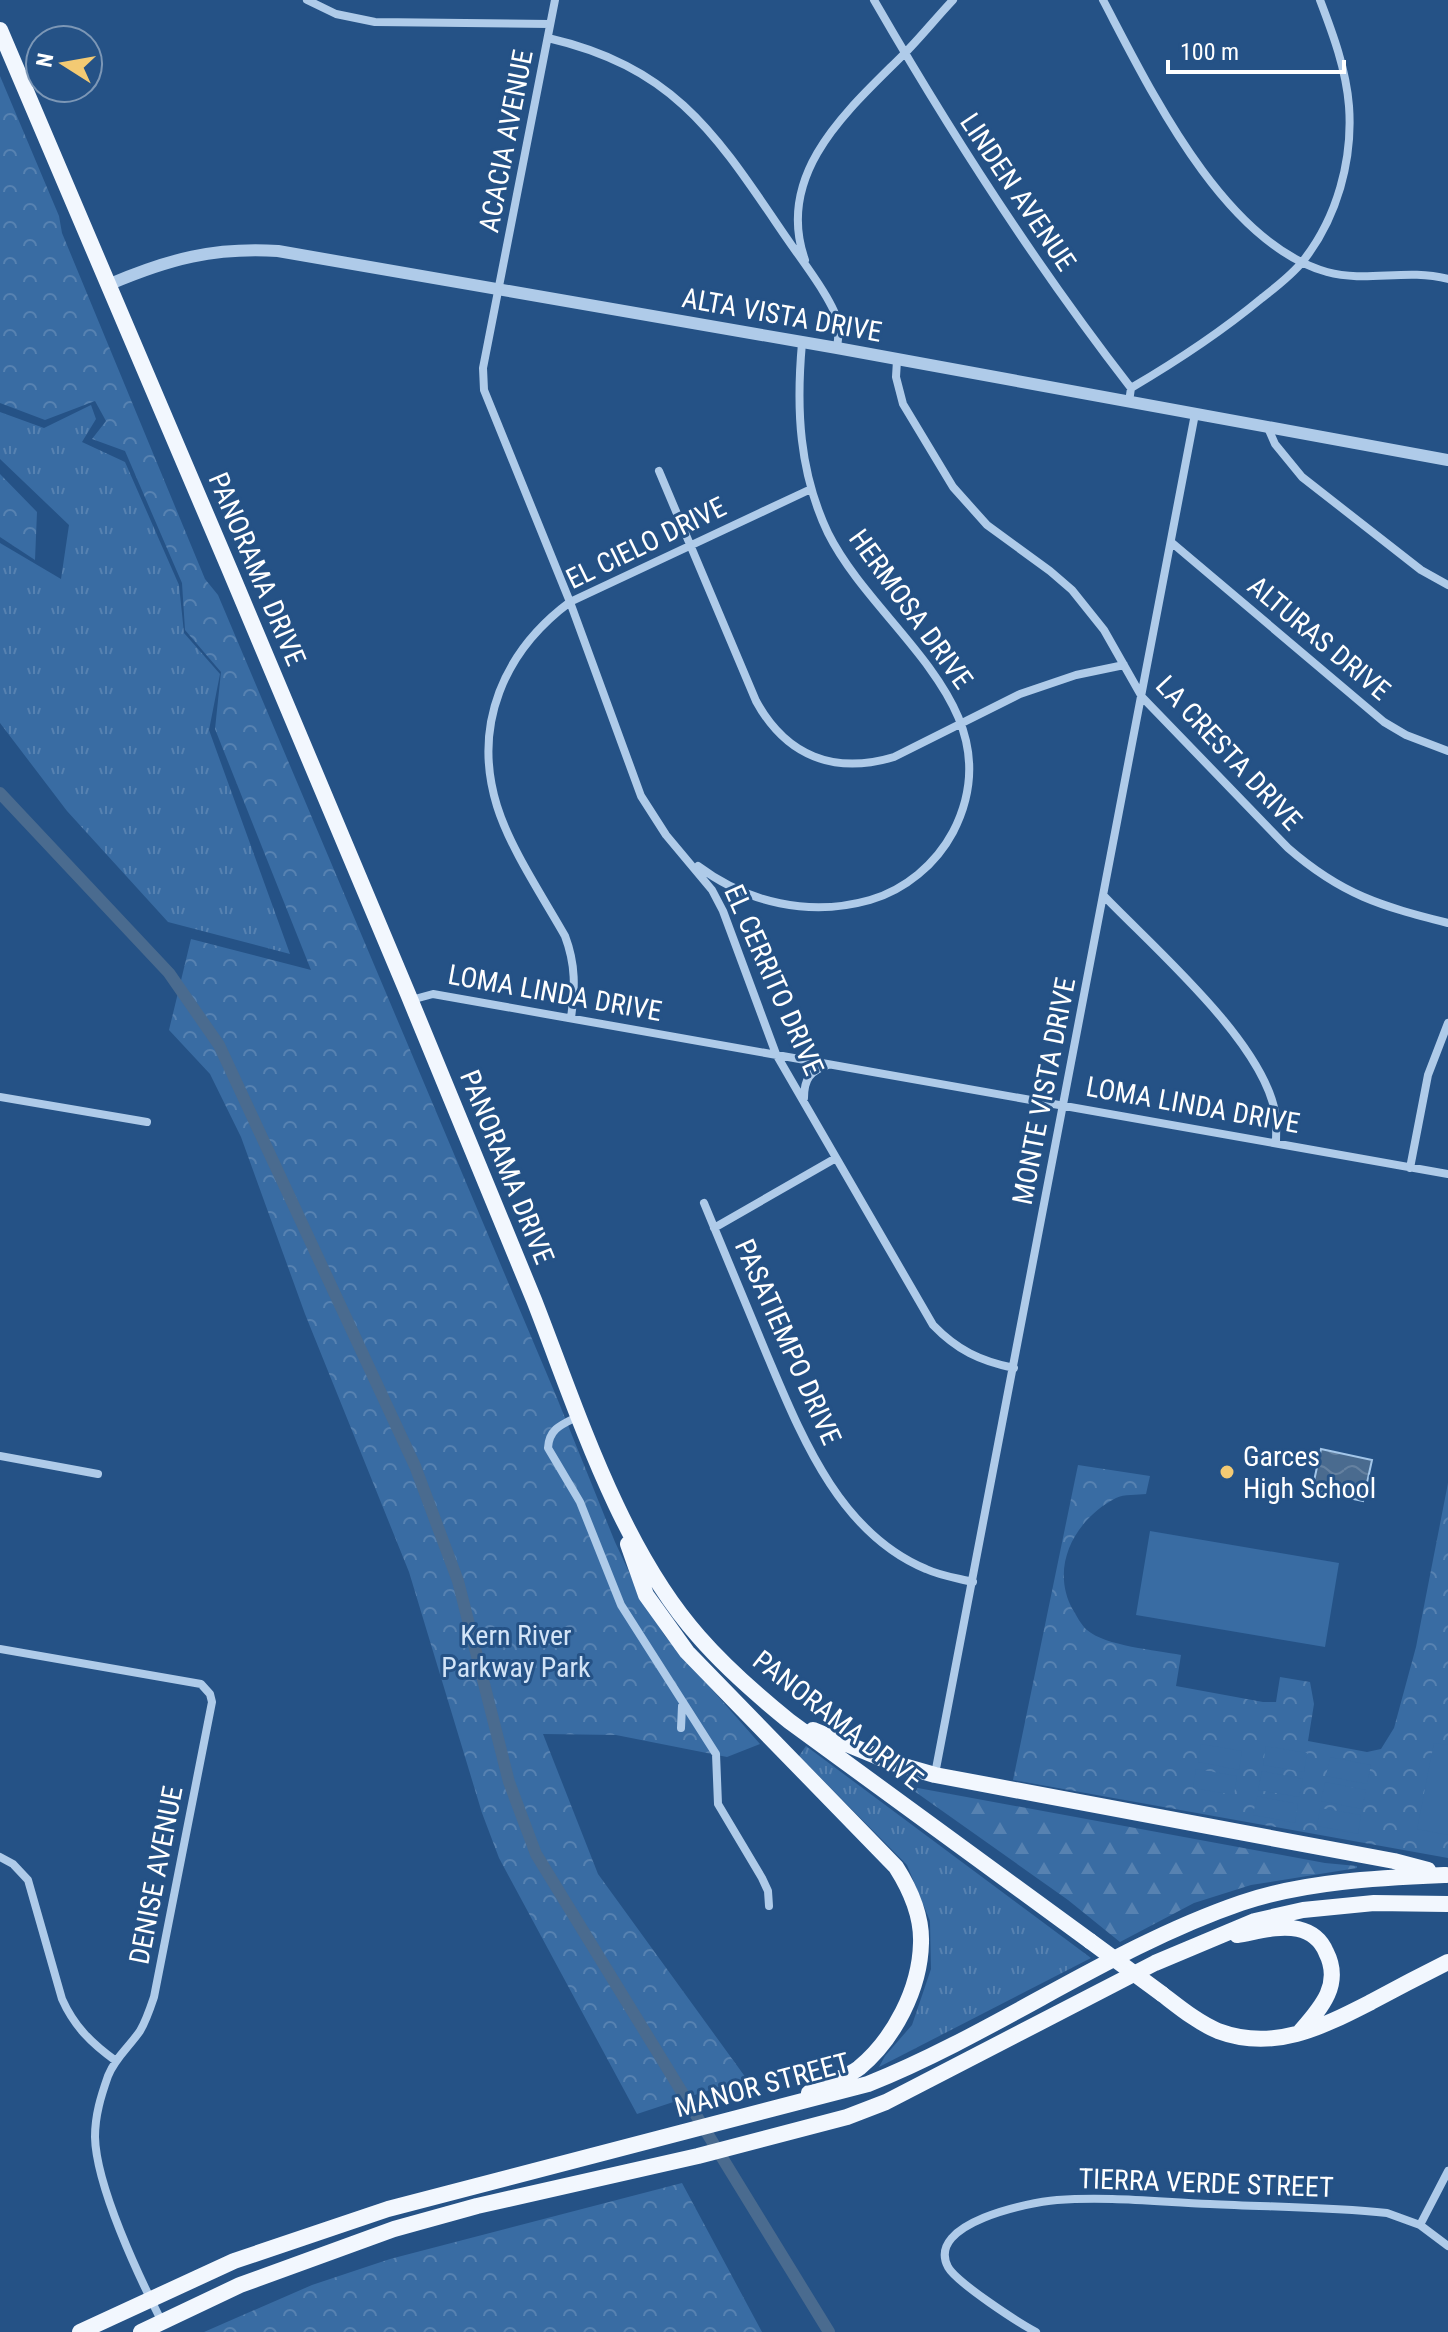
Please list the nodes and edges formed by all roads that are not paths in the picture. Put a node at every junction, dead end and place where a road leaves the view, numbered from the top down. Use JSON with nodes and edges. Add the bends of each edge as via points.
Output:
{"nodes":[{"id":1,"x":307,"y":0,"type":"edge"},
{"id":2,"x":555,"y":0,"type":"edge"},
{"id":3,"x":874,"y":0,"type":"edge"},
{"id":4,"x":953,"y":0,"type":"edge"},
{"id":5,"x":1103,"y":0,"type":"edge"},
{"id":6,"x":1320,"y":0,"type":"edge"},
{"id":7,"x":550,"y":24,"type":"junction"},
{"id":8,"x":0,"y":30,"type":"edge"},
{"id":9,"x":548,"y":38,"type":"junction"},
{"id":10,"x":905,"y":53,"type":"junction"},
{"id":11,"x":1302,"y":262,"type":"junction"},
{"id":12,"x":1448,"y":279,"type":"edge"},
{"id":13,"x":816,"y":282,"type":"junction"},
{"id":14,"x":110,"y":284,"type":"junction"},
{"id":15,"x":500,"y":290,"type":"junction"},
{"id":16,"x":802,"y":343,"type":"junction"},
{"id":17,"x":837,"y":348,"type":"junction"},
{"id":18,"x":897,"y":360,"type":"junction"},
{"id":19,"x":1131,"y":388,"type":"junction"},
{"id":20,"x":1129,"y":402,"type":"junction"},
{"id":21,"x":1195,"y":414,"type":"junction"},
{"id":22,"x":1268,"y":428,"type":"junction"},
{"id":23,"x":1448,"y":460,"type":"edge"},
{"id":24,"x":659,"y":471,"type":"dead end"},
{"id":25,"x":811,"y":489,"type":"junction"},
{"id":26,"x":1171,"y":542,"type":"junction"},
{"id":27,"x":690,"y":545,"type":"junction"},
{"id":28,"x":1448,"y":585,"type":"edge"},
{"id":29,"x":570,"y":602,"type":"junction"},
{"id":30,"x":1124,"y":665,"type":"junction"},
{"id":31,"x":1142,"y":697,"type":"junction"},
{"id":32,"x":962,"y":722,"type":"junction"},
{"id":33,"x":1448,"y":751,"type":"edge"},
{"id":34,"x":685,"y":855,"type":"junction"},
{"id":35,"x":1104,"y":896,"type":"junction"},
{"id":36,"x":1448,"y":923,"type":"edge"},
{"id":37,"x":411,"y":1000,"type":"junction"},
{"id":38,"x":571,"y":1018,"type":"junction"},
{"id":39,"x":1448,"y":1023,"type":"edge"},
{"id":40,"x":776,"y":1054,"type":"junction"},
{"id":41,"x":832,"y":1064,"type":"junction"},
{"id":42,"x":0,"y":1097,"type":"edge"},
{"id":43,"x":804,"y":1103,"type":"junction"},
{"id":44,"x":1064,"y":1104,"type":"junction"},
{"id":45,"x":147,"y":1122,"type":"dead end"},
{"id":46,"x":1276,"y":1143,"type":"junction"},
{"id":47,"x":836,"y":1158,"type":"junction"},
{"id":48,"x":1410,"y":1168,"type":"junction"},
{"id":49,"x":1448,"y":1174,"type":"edge"},
{"id":50,"x":704,"y":1203,"type":"dead end"},
{"id":51,"x":714,"y":1228,"type":"junction"},
{"id":52,"x":1014,"y":1368,"type":"junction"},
{"id":53,"x":582,"y":1421,"type":"junction"},
{"id":54,"x":0,"y":1456,"type":"edge"},
{"id":55,"x":98,"y":1474,"type":"dead end"},
{"id":56,"x":973,"y":1582,"type":"junction"},
{"id":57,"x":0,"y":1649,"type":"edge"},
{"id":58,"x":683,"y":1705,"type":"junction"},
{"id":59,"x":789,"y":1721,"type":"junction"},
{"id":60,"x":681,"y":1728,"type":"dead end"},
{"id":61,"x":935,"y":1775,"type":"junction"},
{"id":62,"x":0,"y":1857,"type":"edge"},
{"id":63,"x":1447,"y":1876,"type":"edge"},
{"id":64,"x":1445,"y":1904,"type":"edge"},
{"id":65,"x":769,"y":1906,"type":"dead end"},
{"id":66,"x":1205,"y":1941,"type":"junction"},
{"id":67,"x":1448,"y":1962,"type":"edge"},
{"id":68,"x":1298,"y":2035,"type":"junction"},
{"id":69,"x":116,"y":2061,"type":"junction"},
{"id":70,"x":793,"y":2104,"type":"junction"},
{"id":71,"x":1448,"y":2171,"type":"edge"},
{"id":72,"x":1420,"y":2225,"type":"junction"},
{"id":73,"x":1448,"y":2246,"type":"edge"},
{"id":74,"x":151,"y":2300,"type":"junction"},
{"id":75,"x":162,"y":2322,"type":"junction"},
{"id":76,"x":80,"y":2332,"type":"edge"},
{"id":77,"x":141,"y":2332,"type":"edge"},
{"id":78,"x":1036,"y":2332,"type":"edge"}],
"edges":[{"from":1,"to":7,"type":"street","via":[[336,14],[375,22]]},
{"from":2,"to":7,"type":"street","name":"ACACIA AVENUE"},
{"from":3,"to":10,"type":"street","name":"LINDEN AVENUE"},
{"from":4,"to":10,"type":"street"},
{"from":5,"to":11,"type":"street","via":[[1212,184],[1251,226]]},
{"from":6,"to":11,"type":"street","via":[[1346,83],[1349,137],[1339,190]]},
{"from":7,"to":9,"type":"street","name":"ACACIA AVENUE"},
{"from":8,"to":14,"type":"main road","name":"PANORAMA DRIVE"},
{"from":9,"to":13,"type":"street","via":[[592,50],[643,74],[688,108],[726,149]]},
{"from":9,"to":15,"type":"street","name":"ACACIA AVENUE"},
{"from":10,"to":13,"type":"street","via":[[840,118],[806,177],[798,232]]},
{"from":10,"to":19,"type":"street","name":"LINDEN AVENUE","via":[[1027,248]]},
{"from":11,"to":12,"type":"street","via":[[1344,276],[1413,273]]},
{"from":11,"to":19,"type":"street","via":[[1211,338]]},
{"from":13,"to":17,"type":"street","via":[[838,322]]},
{"from":14,"to":15,"type":"street","name":"ALTA VISTA DRIVE","via":[[200,253],[251,249]]},
{"from":14,"to":37,"type":"main road","name":"PANORAMA DRIVE"},
{"from":15,"to":16,"type":"street","name":"ALTA VISTA DRIVE"},
{"from":15,"to":29,"type":"street","name":"EL CERRITO DRIVE","via":[[483,368],[484,390]]},
{"from":16,"to":17,"type":"street","name":"ALTA VISTA DRIVE"},
{"from":16,"to":25,"type":"street","name":"HERMOSA DRIVE","via":[[798,400]]},
{"from":17,"to":18,"type":"street","name":"ALTA VISTA DRIVE"},
{"from":18,"to":20,"type":"street","name":"ALTA VISTA DRIVE"},
{"from":18,"to":30,"type":"street","name":"LA CRESTA DRIVE","via":[[903,404],[953,487],[987,525],[1072,590]]},
{"from":19,"to":20,"type":"street"},
{"from":20,"to":21,"type":"street","name":"ALTA VISTA DRIVE"},
{"from":21,"to":22,"type":"street","name":"ALTA VISTA DRIVE"},
{"from":21,"to":26,"type":"street","name":"MONTE VISTA DRIVE"},
{"from":22,"to":23,"type":"street","name":"ALTA VISTA DRIVE"},
{"from":22,"to":28,"type":"street","via":[[1302,477]]},
{"from":24,"to":27,"type":"street"},
{"from":25,"to":27,"type":"street","name":"EL CIELO DRIVE"},
{"from":25,"to":32,"type":"street","name":"HERMOSA DRIVE","via":[[840,555],[940,682]]},
{"from":26,"to":31,"type":"street","name":"MONTE VISTA DRIVE"},
{"from":26,"to":33,"type":"street","name":"ALTURAS DRIVE","via":[[1373,714],[1406,735]]},
{"from":27,"to":29,"type":"street","name":"EL CIELO DRIVE"},
{"from":27,"to":32,"type":"street","via":[[756,701],[791,744],[822,760],[868,763],[894,757]]},
{"from":29,"to":34,"type":"street","name":"EL CERRITO DRIVE","via":[[641,796]]},
{"from":29,"to":38,"type":"street","name":"EL CIELO DRIVE","via":[[537,630],[509,668],[493,713],[488,759],[506,828],[572,954]]},
{"from":30,"to":31,"type":"street","name":"LA CRESTA DRIVE"},
{"from":30,"to":32,"type":"street","via":[[1045,684]]},
{"from":31,"to":35,"type":"street","name":"MONTE VISTA DRIVE"},
{"from":31,"to":36,"type":"street","name":"LA CRESTA DRIVE","via":[[1309,867],[1378,905]]},
{"from":32,"to":34,"type":"street","name":"HERMOSA DRIVE","via":[[969,779],[959,819],[939,854],[892,892],[833,907],[786,905],[740,892]]},
{"from":34,"to":40,"type":"street","name":"EL CERRITO DRIVE","via":[[723,911]]},
{"from":35,"to":44,"type":"street","name":"MONTE VISTA DRIVE"},
{"from":35,"to":46,"type":"street","via":[[1213,1008],[1245,1049],[1275,1112]]},
{"from":37,"to":38,"type":"street","name":"LOMA LINDA DRIVE","via":[[433,994]]},
{"from":37,"to":53,"type":"main road","name":"PANORAMA DRIVE"},
{"from":38,"to":40,"type":"street","name":"LOMA LINDA DRIVE"},
{"from":39,"to":48,"type":"street","via":[[1428,1075]]},
{"from":40,"to":41,"type":"street","name":"LOMA LINDA DRIVE"},
{"from":40,"to":43,"type":"street","name":"EL CERRITO DRIVE"},
{"from":41,"to":43,"type":"street","via":[[810,1073]]},
{"from":41,"to":44,"type":"street","name":"LOMA LINDA DRIVE"},
{"from":42,"to":45,"type":"street"},
{"from":43,"to":47,"type":"street","name":"EL CERRITO DRIVE"},
{"from":44,"to":46,"type":"street","name":"LOMA LINDA DRIVE"},
{"from":44,"to":52,"type":"street","name":"MONTE VISTA DRIVE"},
{"from":46,"to":48,"type":"street","name":"LOMA LINDA DRIVE"},
{"from":47,"to":51,"type":"street","name":"PASATIEMPO DRIVE"},
{"from":47,"to":52,"type":"street","name":"EL CERRITO DRIVE","via":[[933,1325],[960,1350]]},
{"from":48,"to":49,"type":"street","name":"LOMA LINDA DRIVE"},
{"from":50,"to":51,"type":"street","name":"PASATIEMPO DRIVE"},
{"from":51,"to":56,"type":"street","name":"PASATIEMPO DRIVE","via":[[799,1429],[828,1481],[887,1546],[925,1569]]},
{"from":52,"to":56,"type":"street","name":"MONTE VISTA DRIVE"},
{"from":53,"to":58,"type":"street","via":[[557,1427],[548,1448],[580,1502],[621,1605]]},
{"from":53,"to":59,"type":"main road","name":"PANORAMA DRIVE","via":[[623,1517],[662,1586],[697,1635]]},
{"from":53,"to":70,"type":"main road","via":[[653,1607],[687,1652],[896,1867],[913,1899],[922,1941],[919,1966],[886,2043],[856,2070]]},
{"from":54,"to":55,"type":"street"},
{"from":56,"to":61,"type":"street","name":"MONTE VISTA DRIVE"},
{"from":57,"to":69,"type":"street","name":"DENISE AVENUE","via":[[201,1684],[212,1702],[154,1997],[139,2032]]},
{"from":58,"to":60,"type":"street"},
{"from":58,"to":65,"type":"street","via":[[716,1754],[718,1804],[762,1878]]},
{"from":59,"to":61,"type":"main road"},
{"from":59,"to":68,"type":"main road","name":"PANORAMA DRIVE","bridge":true,"via":[[1200,2022],[1259,2039]]},
{"from":61,"to":63,"type":"main road","via":[[1394,1861]]},
{"from":62,"to":69,"type":"street","via":[[28,1880],[69,2014],[91,2043]]},
{"from":63,"to":70,"type":"main road","name":"MANOR STREET","via":[[1337,1883],[1242,1902],[1159,1936],[921,2063]]},
{"from":64,"to":66,"type":"main road","name":"MANOR STREET","via":[[1303,1910]]},
{"from":66,"to":68,"type":"main road","via":[[1281,1928],[1315,1937],[1332,1963],[1331,1990]]},
{"from":66,"to":75,"type":"main road","name":"MANOR STREET","via":[[847,2117],[394,2229],[240,2285]]},
{"from":67,"to":68,"type":"main road","name":"PANORAMA DRIVE"},
{"from":69,"to":74,"type":"street","name":"DENISE AVENUE","via":[[98,2105],[98,2161]]},
{"from":70,"to":74,"type":"main road","name":"MANOR STREET","via":[[388,2209],[234,2261]]},
{"from":71,"to":72,"type":"street"},
{"from":72,"to":73,"type":"street","name":"TIERRA VERDE STREET"},
{"from":72,"to":78,"type":"street","name":"TIERRA VERDE STREET","via":[[1373,2212],[1080,2199],[1028,2204],[958,2231],[945,2247],[952,2273]]},
{"from":74,"to":75,"type":"street","name":"DENISE AVENUE"},
{"from":74,"to":76,"type":"main road","name":"MANOR STREET"},
{"from":75,"to":77,"type":"main road","name":"MANOR STREET"}]}
